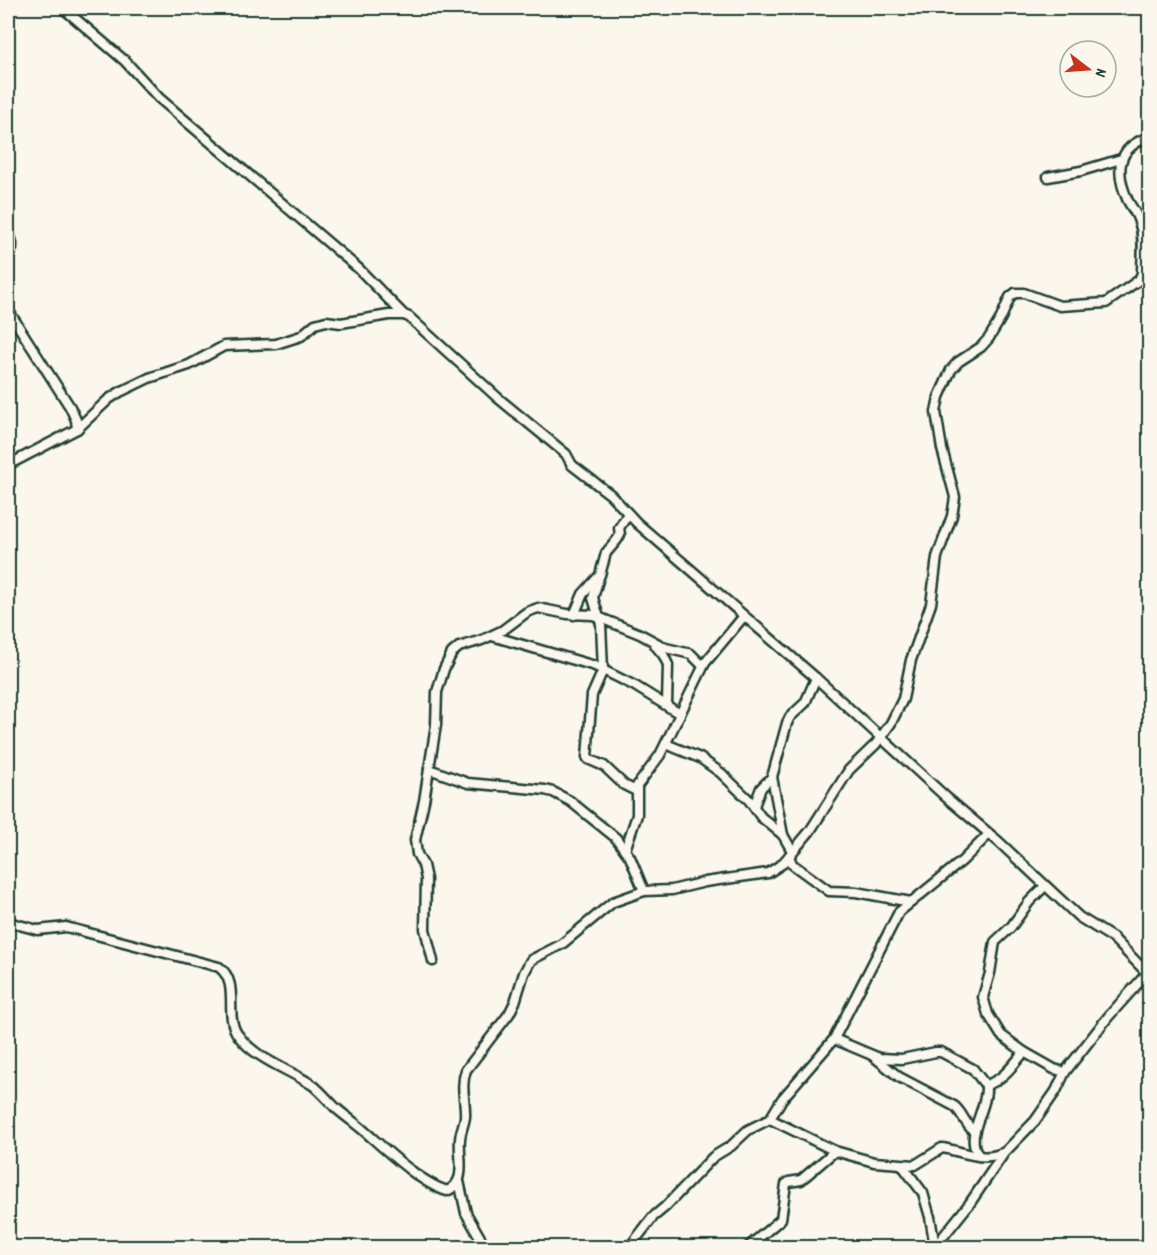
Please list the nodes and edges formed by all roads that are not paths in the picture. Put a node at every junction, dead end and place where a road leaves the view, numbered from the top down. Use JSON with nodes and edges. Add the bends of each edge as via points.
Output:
{"nodes":[{"id":1,"x":63,"y":8,"type":"edge"},
{"id":2,"x":1149,"y":137,"type":"edge"},
{"id":3,"x":1121,"y":159,"type":"junction"},
{"id":4,"x":1048,"y":177,"type":"dead end"},
{"id":5,"x":8,"y":228,"type":"edge"},
{"id":6,"x":8,"y":253,"type":"edge"},
{"id":7,"x":398,"y":308,"type":"junction"},
{"id":8,"x":8,"y":310,"type":"edge"},
{"id":9,"x":389,"y":315,"type":"junction"},
{"id":10,"x":404,"y":315,"type":"junction"},
{"id":11,"x":77,"y":429,"type":"junction"},
{"id":12,"x":8,"y":465,"type":"edge"},
{"id":13,"x":628,"y":514,"type":"junction"},
{"id":14,"x":599,"y":577,"type":"junction"},
{"id":15,"x":574,"y":615,"type":"junction"},
{"id":16,"x":744,"y":616,"type":"junction"},
{"id":17,"x":600,"y":618,"type":"junction"},
{"id":18,"x":492,"y":636,"type":"junction"},
{"id":19,"x":651,"y":640,"type":"junction"},
{"id":20,"x":703,"y":666,"type":"junction"},
{"id":21,"x":603,"y":670,"type":"junction"},
{"id":22,"x":816,"y":678,"type":"junction"},
{"id":23,"x":667,"y":704,"type":"junction"},
{"id":24,"x":680,"y":714,"type":"junction"},
{"id":25,"x":891,"y":723,"type":"junction"},
{"id":26,"x":871,"y":728,"type":"junction"},
{"id":27,"x":881,"y":737,"type":"junction"},
{"id":28,"x":666,"y":744,"type":"junction"},
{"id":29,"x":429,"y":769,"type":"junction"},
{"id":30,"x":772,"y":777,"type":"junction"},
{"id":31,"x":636,"y":791,"type":"junction"},
{"id":32,"x":754,"y":806,"type":"junction"},
{"id":33,"x":989,"y":834,"type":"junction"},
{"id":34,"x":783,"y":835,"type":"junction"},
{"id":35,"x":625,"y":850,"type":"junction"},
{"id":36,"x":791,"y":854,"type":"junction"},
{"id":37,"x":1045,"y":886,"type":"junction"},
{"id":38,"x":644,"y":891,"type":"junction"},
{"id":39,"x":911,"y":902,"type":"junction"},
{"id":40,"x":8,"y":922,"type":"edge"},
{"id":41,"x":433,"y":961,"type":"dead end"},
{"id":42,"x":1149,"y":973,"type":"edge"},
{"id":43,"x":834,"y":1039,"type":"junction"},
{"id":44,"x":1024,"y":1052,"type":"junction"},
{"id":45,"x":873,"y":1056,"type":"junction"},
{"id":46,"x":1065,"y":1072,"type":"junction"},
{"id":47,"x":986,"y":1085,"type":"junction"},
{"id":48,"x":770,"y":1119,"type":"junction"},
{"id":49,"x":974,"y":1131,"type":"junction"},
{"id":50,"x":819,"y":1142,"type":"junction"},
{"id":51,"x":835,"y":1151,"type":"junction"},
{"id":52,"x":1004,"y":1153,"type":"junction"},
{"id":53,"x":979,"y":1156,"type":"junction"},
{"id":54,"x":816,"y":1165,"type":"junction"},
{"id":55,"x":902,"y":1165,"type":"junction"},
{"id":56,"x":459,"y":1181,"type":"junction"},
{"id":57,"x":935,"y":1247,"type":"edge"},
{"id":58,"x":486,"y":1248,"type":"edge"},
{"id":59,"x":629,"y":1248,"type":"edge"},
{"id":60,"x":747,"y":1248,"type":"edge"}],
"edges":[{"from":1,"to":7,"type":"street","via":[[125,61],[159,98],[359,269]]},
{"from":2,"to":3,"type":"street","via":[[1134,144]]},
{"from":3,"to":4,"type":"street"},
{"from":3,"to":25,"type":"street","via":[[1127,198],[1141,228],[1139,280],[1111,300],[1098,304],[1060,306],[1015,293],[989,338],[953,366],[944,385],[937,423],[956,497],[937,557],[931,603],[911,660],[903,699]]},
{"from":5,"to":6,"type":"street","via":[[12,244]]},
{"from":7,"to":9,"type":"street"},
{"from":7,"to":10,"type":"street"},
{"from":8,"to":11,"type":"street","via":[[70,407]]},
{"from":9,"to":10,"type":"street"},
{"from":9,"to":11,"type":"street","via":[[341,323],[326,321],[315,324],[301,336],[276,344],[224,346],[189,365],[120,392]]},
{"from":10,"to":13,"type":"street","via":[[566,454],[572,465],[611,495]]},
{"from":11,"to":12,"type":"street"},
{"from":13,"to":14,"type":"street","via":[[619,528],[620,535],[606,553]]},
{"from":13,"to":16,"type":"street"},
{"from":14,"to":15,"type":"street","via":[[583,594]]},
{"from":14,"to":17,"type":"street","via":[[593,598]]},
{"from":15,"to":17,"type":"street"},
{"from":15,"to":18,"type":"street","via":[[534,608]]},
{"from":16,"to":20,"type":"street"},
{"from":16,"to":22,"type":"street"},
{"from":17,"to":19,"type":"street"},
{"from":17,"to":21,"type":"street"},
{"from":18,"to":21,"type":"street"},
{"from":18,"to":29,"type":"street","via":[[459,647],[444,669],[437,692]]},
{"from":19,"to":20,"type":"street","via":[[691,654]]},
{"from":19,"to":23,"type":"street","via":[[668,665]]},
{"from":20,"to":24,"type":"street"},
{"from":21,"to":23,"type":"street"},
{"from":21,"to":31,"type":"street","via":[[592,695],[587,757]]},
{"from":22,"to":26,"type":"street"},
{"from":22,"to":30,"type":"street","via":[[805,703],[787,723]]},
{"from":23,"to":24,"type":"street"},
{"from":24,"to":28,"type":"street"},
{"from":25,"to":26,"type":"street"},
{"from":25,"to":27,"type":"street"},
{"from":26,"to":27,"type":"street"},
{"from":27,"to":33,"type":"street"},
{"from":27,"to":36,"type":"street","via":[[849,770]]},
{"from":28,"to":31,"type":"street"},
{"from":28,"to":32,"type":"street","via":[[706,762]]},
{"from":29,"to":35,"type":"street","via":[[468,783],[553,792],[588,814]]},
{"from":29,"to":41,"type":"street","via":[[415,840],[426,879],[425,929]]},
{"from":30,"to":32,"type":"street","via":[[761,788]]},
{"from":30,"to":34,"type":"street"},
{"from":31,"to":35,"type":"street","via":[[637,815]]},
{"from":32,"to":34,"type":"street"},
{"from":33,"to":37,"type":"street"},
{"from":33,"to":39,"type":"street"},
{"from":34,"to":36,"type":"street"},
{"from":35,"to":38,"type":"street"},
{"from":36,"to":38,"type":"street","via":[[776,869],[757,876]]},
{"from":36,"to":39,"type":"street","via":[[792,864],[829,891]]},
{"from":37,"to":42,"type":"street","via":[[1082,920],[1113,938]]},
{"from":37,"to":44,"type":"street","via":[[995,942],[982,994],[997,1031]]},
{"from":38,"to":56,"type":"street","via":[[613,902],[562,944],[528,965],[509,1014],[464,1077]]},
{"from":39,"to":43,"type":"street","via":[[896,918]]},
{"from":40,"to":56,"type":"street","via":[[38,930],[66,927],[219,967],[230,987],[233,1027],[246,1045],[314,1087],[426,1181],[447,1191]]},
{"from":42,"to":46,"type":"street","via":[[1107,1017]]},
{"from":43,"to":45,"type":"street"},
{"from":43,"to":48,"type":"street","via":[[782,1099]]},
{"from":44,"to":46,"type":"street"},
{"from":44,"to":47,"type":"street","via":[[1005,1074]]},
{"from":45,"to":47,"type":"street","via":[[902,1059],[941,1052],[974,1068]]},
{"from":45,"to":49,"type":"street","via":[[899,1077],[954,1106]]},
{"from":46,"to":52,"type":"street","via":[[1035,1121]]},
{"from":47,"to":49,"type":"street","via":[[984,1107]]},
{"from":48,"to":50,"type":"street"},
{"from":48,"to":59,"type":"street","via":[[748,1130],[713,1157],[653,1217]]},
{"from":49,"to":53,"type":"street"},
{"from":50,"to":51,"type":"street"},
{"from":50,"to":54,"type":"street"},
{"from":51,"to":54,"type":"street"},
{"from":51,"to":55,"type":"street"},
{"from":52,"to":53,"type":"street"},
{"from":52,"to":57,"type":"street"},
{"from":53,"to":55,"type":"street","via":[[942,1148],[918,1164]]},
{"from":54,"to":60,"type":"street","via":[[801,1180],[786,1184],[781,1218]]},
{"from":55,"to":57,"type":"street","via":[[923,1193]]},
{"from":56,"to":58,"type":"street","via":[[466,1213]]}]}
